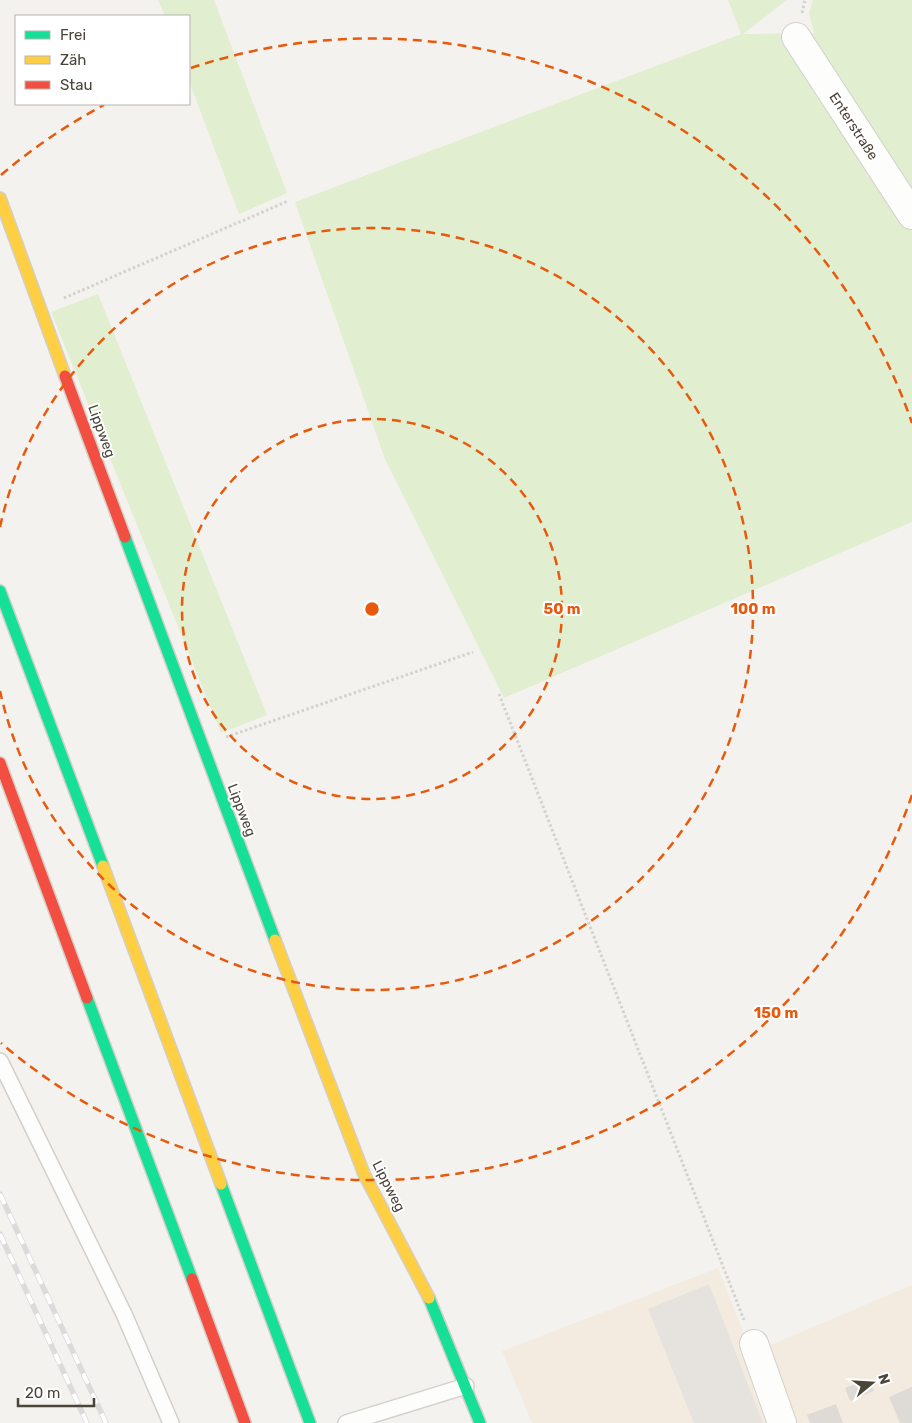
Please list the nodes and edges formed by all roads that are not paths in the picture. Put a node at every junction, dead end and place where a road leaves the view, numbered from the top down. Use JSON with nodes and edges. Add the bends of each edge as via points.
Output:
{"nodes":[{"id":1,"x":796,"y":38,"type":"dead end"},
{"id":2,"x":0,"y":198,"type":"edge"},
{"id":3,"x":912,"y":215,"type":"edge"},
{"id":4,"x":0,"y":591,"type":"edge"},
{"id":5,"x":0,"y":763,"type":"edge"},
{"id":6,"x":5,"y":791,"type":"edge"},
{"id":7,"x":0,"y":1062,"type":"edge"},
{"id":8,"x":754,"y":1344,"type":"road end"},
{"id":9,"x":466,"y":1386,"type":"junction"},
{"id":10,"x":170,"y":1423,"type":"edge"},
{"id":11,"x":245,"y":1423,"type":"edge"},
{"id":12,"x":310,"y":1423,"type":"edge"},
{"id":13,"x":346,"y":1423,"type":"edge"},
{"id":14,"x":480,"y":1423,"type":"edge"},
{"id":15,"x":782,"y":1423,"type":"edge"}],
"edges":[{"from":1,"to":3,"type":"street","name":"Enterstraße"},
{"from":2,"to":9,"type":"main road","name":"Lippweg","via":[[201,745],[364,1174],[420,1280]]},
{"from":4,"to":12,"type":"main road"},
{"from":5,"to":6,"type":"main road"},
{"from":6,"to":11,"type":"main road"},
{"from":7,"to":10,"type":"lane","via":[[124,1314]]},
{"from":8,"to":15,"type":"street"},
{"from":9,"to":13,"type":"lane"},
{"from":9,"to":14,"type":"main road","name":"Lippweg"}]}
